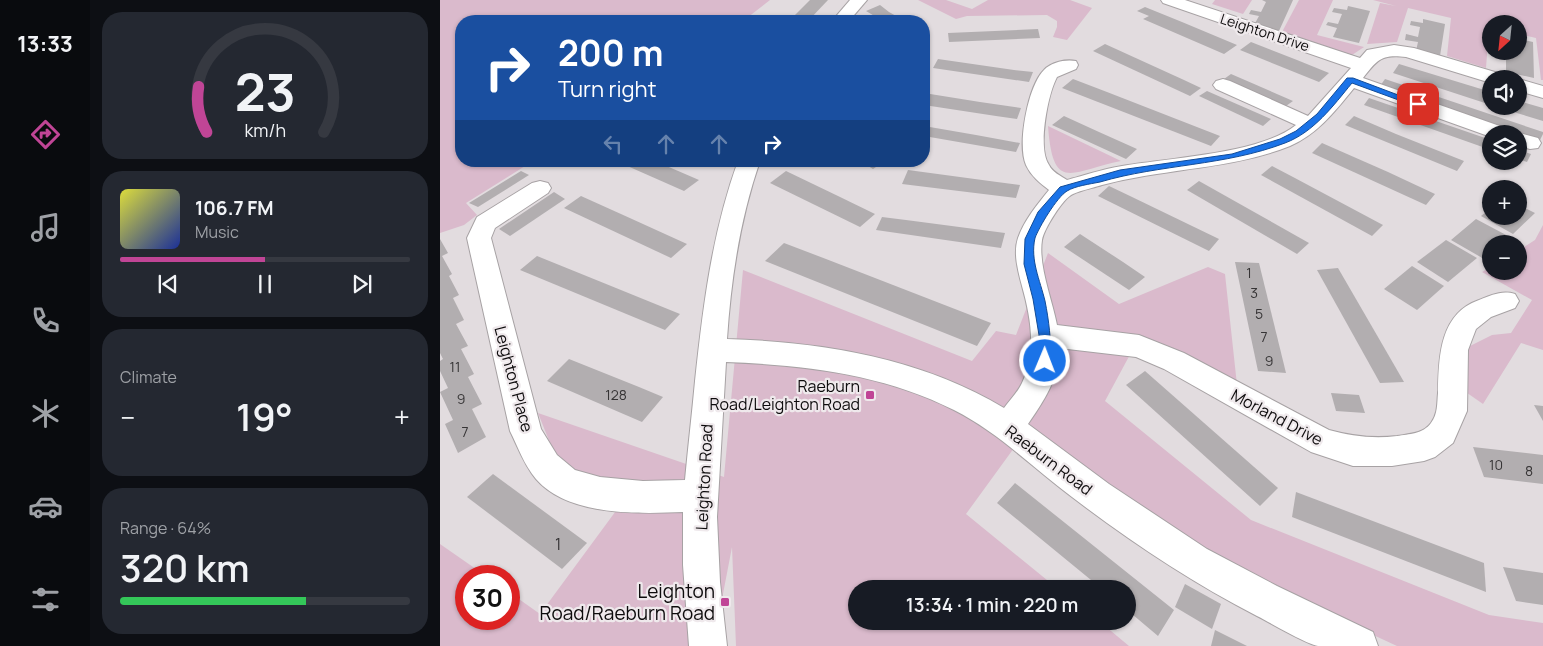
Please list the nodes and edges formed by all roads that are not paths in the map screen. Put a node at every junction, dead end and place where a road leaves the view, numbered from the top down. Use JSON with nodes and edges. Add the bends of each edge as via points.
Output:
{"nodes":[{"id":1,"x":859,"y":0,"type":"edge"},
{"id":2,"x":1168,"y":0,"type":"edge"},
{"id":3,"x":845,"y":15,"type":"edge"},
{"id":4,"x":1070,"y":65,"type":"dead end"},
{"id":5,"x":1356,"y":73,"type":"junction"},
{"id":6,"x":1482,"y":74,"type":"edge"},
{"id":7,"x":1223,"y":85,"type":"dead end"},
{"id":8,"x":1527,"y":87,"type":"edge"},
{"id":9,"x":1543,"y":92,"type":"edge"},
{"id":10,"x":1310,"y":124,"type":"junction"},
{"id":11,"x":1482,"y":125,"type":"edge"},
{"id":12,"x":747,"y":167,"type":"edge"},
{"id":13,"x":540,"y":188,"type":"dead end"},
{"id":14,"x":1063,"y":189,"type":"junction"},
{"id":15,"x":1506,"y":301,"type":"dead end"},
{"id":16,"x":1045,"y":335,"type":"junction"},
{"id":17,"x":712,"y":350,"type":"junction"},
{"id":18,"x":1008,"y":428,"type":"junction"},
{"id":19,"x":700,"y":495,"type":"junction"},
{"id":20,"x":708,"y":646,"type":"edge"},
{"id":21,"x":1359,"y":646,"type":"edge"}],
"edges":[{"from":1,"to":3,"type":"street"},
{"from":2,"to":5,"type":"street","name":"Leighton Drive"},
{"from":4,"to":14,"type":"street","via":[[1048,75],[1032,145],[1037,165]]},
{"from":5,"to":6,"type":"street","via":[[1373,54],[1394,50]]},
{"from":5,"to":10,"type":"street"},
{"from":5,"to":11,"type":"street","name":"Leighton Drive"},
{"from":7,"to":10,"type":"street"},
{"from":8,"to":9,"type":"street"},
{"from":10,"to":14,"type":"street","via":[[1283,141],[1255,151],[1120,173]]},
{"from":12,"to":17,"type":"street","name":"Leighton Road","via":[[723,260]]},
{"from":13,"to":19,"type":"street","name":"Leighton Place","via":[[485,223],[479,238],[526,431],[537,455],[550,472],[572,485],[593,492],[645,498]]},
{"from":14,"to":16,"type":"street","via":[[1042,214],[1030,239],[1029,264]]},
{"from":15,"to":16,"type":"street","name":"Morland Drive","via":[[1481,310],[1464,323],[1454,350],[1452,410],[1442,434],[1424,447],[1392,452],[1353,451],[1322,442],[1174,361],[1139,346]]},
{"from":16,"to":18,"type":"street","via":[[1045,361],[1034,391]]},
{"from":17,"to":18,"type":"street","name":"Raeburn Road","via":[[806,357],[908,378],[966,402]]},
{"from":17,"to":19,"type":"street","name":"Leighton Road"},
{"from":18,"to":21,"type":"street","name":"Raeburn Road","via":[[1108,505],[1173,548],[1233,584]]},
{"from":19,"to":20,"type":"street","name":"Leighton Road","via":[[701,589]]}]}
